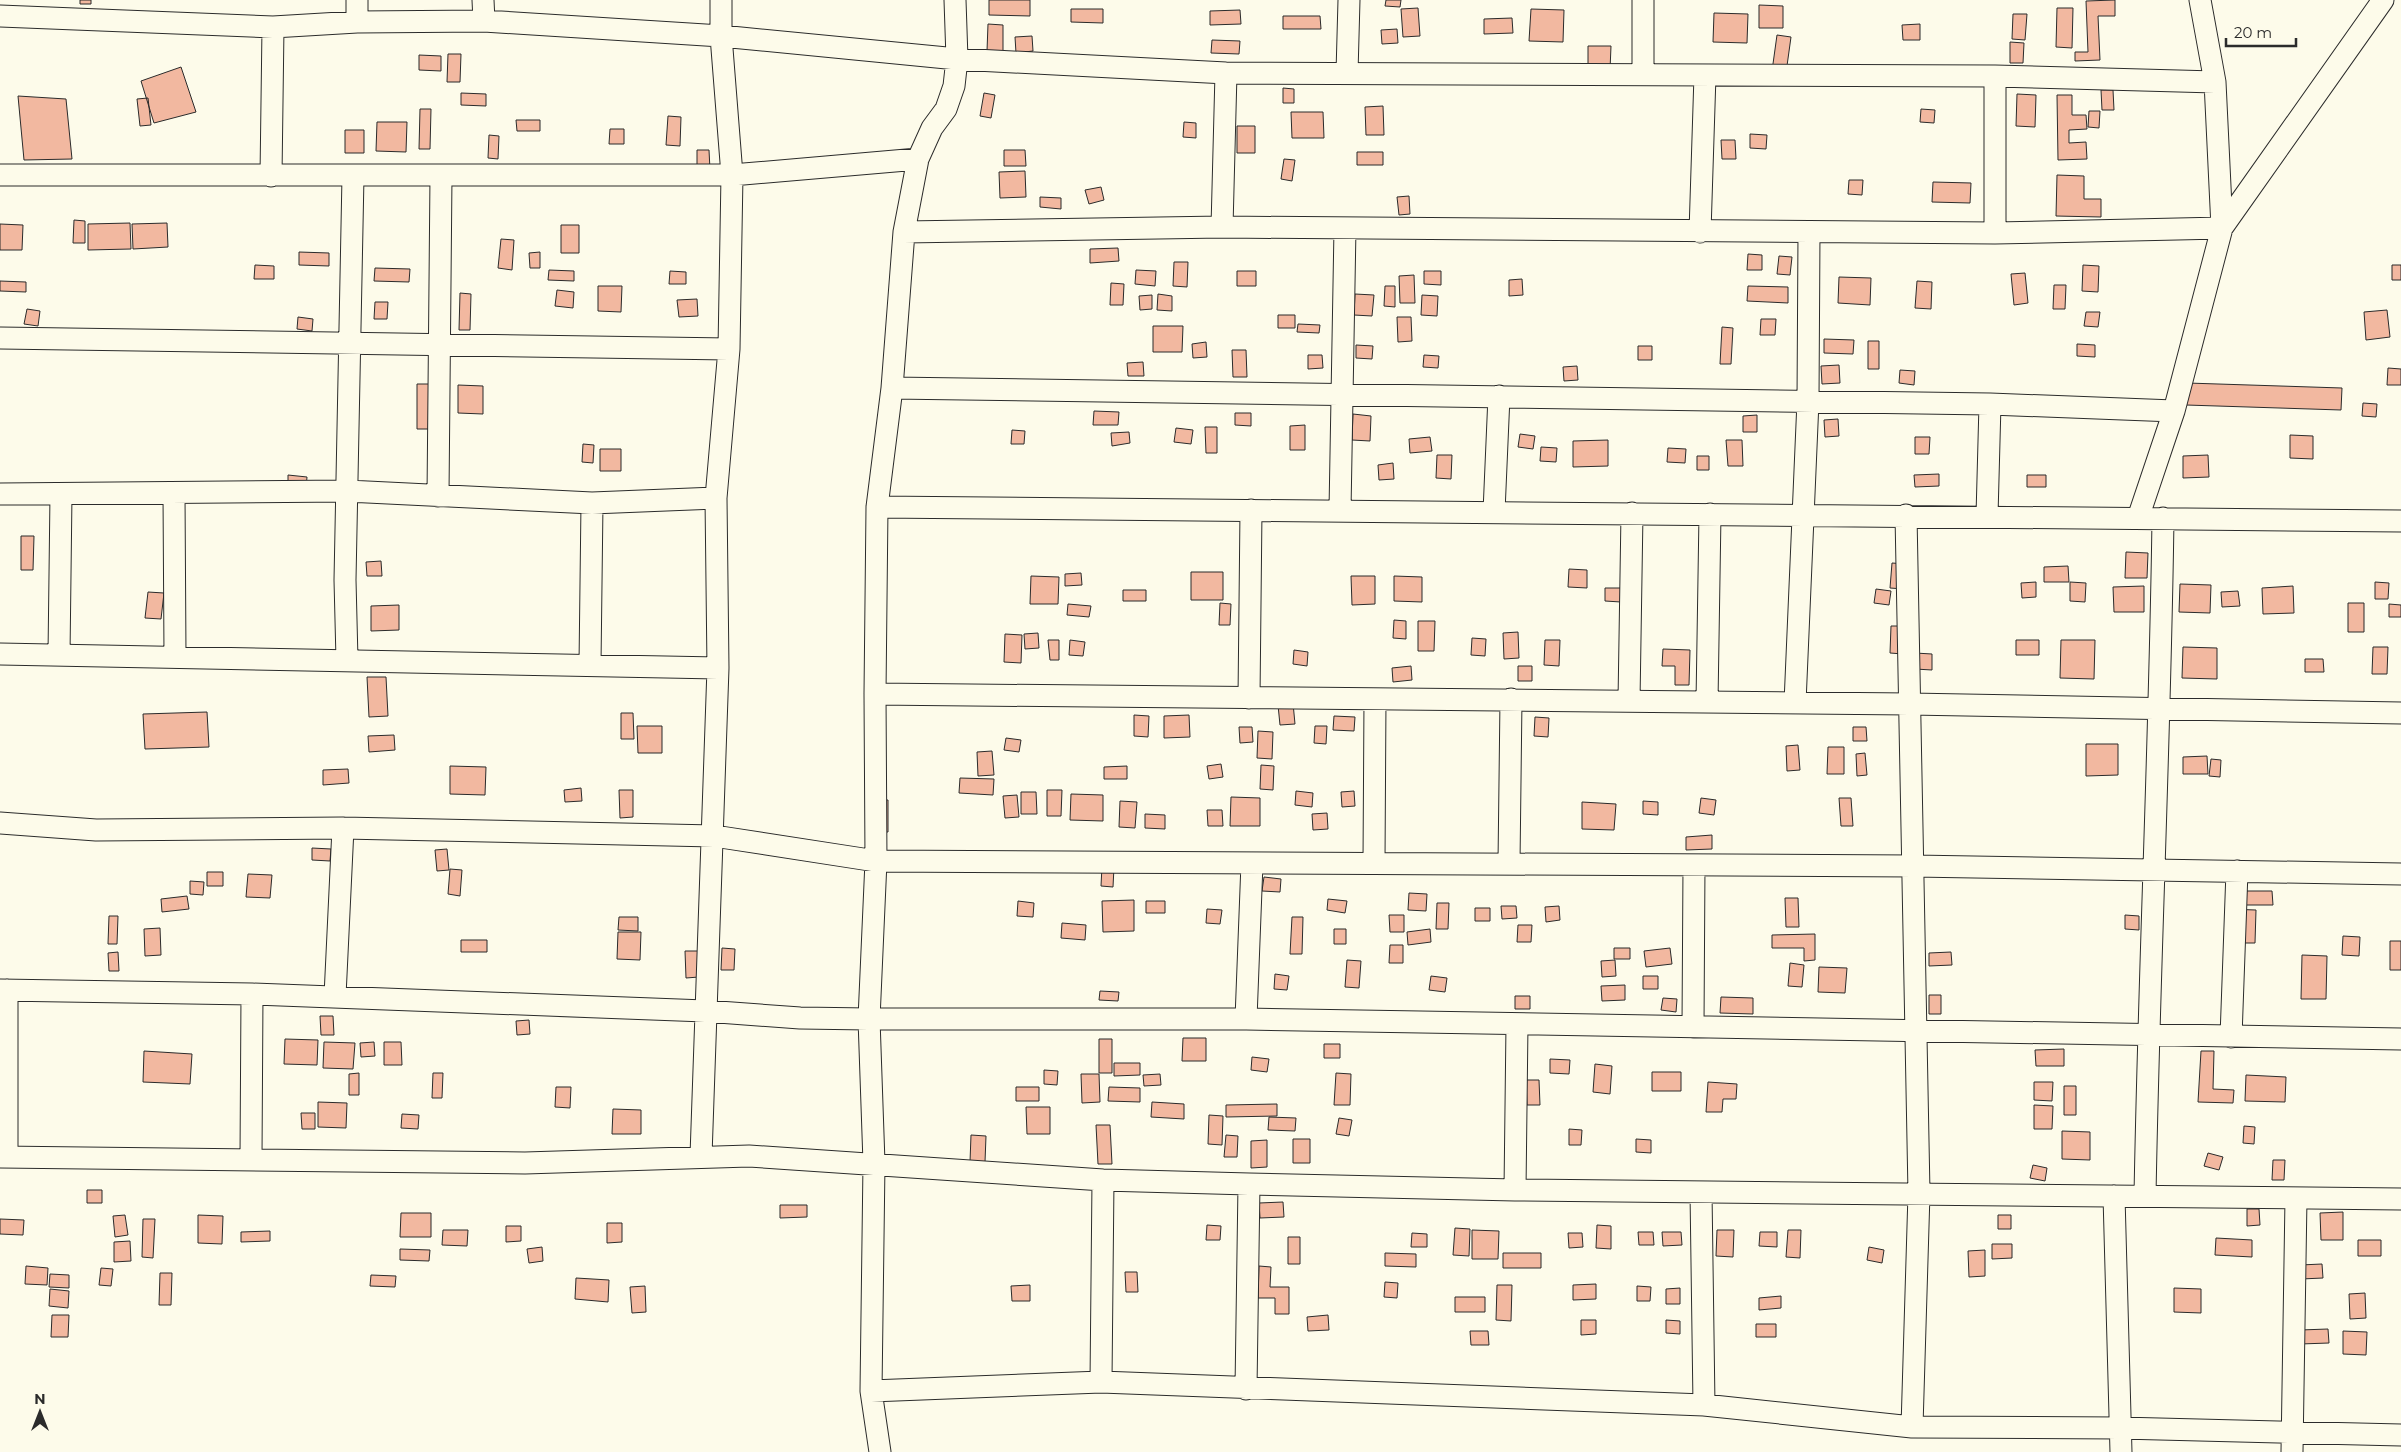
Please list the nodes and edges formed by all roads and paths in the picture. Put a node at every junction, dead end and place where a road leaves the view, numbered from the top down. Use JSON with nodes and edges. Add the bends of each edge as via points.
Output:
{"nodes":[{"id":1,"x":357,"y":0,"type":"edge"},
{"id":2,"x":484,"y":0,"type":"edge"},
{"id":3,"x":721,"y":0,"type":"edge"},
{"id":4,"x":955,"y":0,"type":"edge"},
{"id":5,"x":1349,"y":0,"type":"edge"},
{"id":6,"x":1643,"y":0,"type":"edge"},
{"id":7,"x":2200,"y":0,"type":"edge"},
{"id":8,"x":2382,"y":0,"type":"edge"},
{"id":9,"x":0,"y":16,"type":"edge"},
{"id":10,"x":357,"y":22,"type":"junction"},
{"id":11,"x":484,"y":22,"type":"junction"},
{"id":12,"x":273,"y":26,"type":"junction"},
{"id":13,"x":722,"y":36,"type":"junction"},
{"id":14,"x":957,"y":59,"type":"junction"},
{"id":15,"x":1226,"y":73,"type":"junction"},
{"id":16,"x":1347,"y":74,"type":"junction"},
{"id":17,"x":1643,"y":75,"type":"junction"},
{"id":18,"x":1705,"y":75,"type":"junction"},
{"id":19,"x":1995,"y":76,"type":"junction"},
{"id":20,"x":2215,"y":82,"type":"junction"},
{"id":21,"x":918,"y":159,"type":"junction"},
{"id":22,"x":0,"y":175,"type":"edge"},
{"id":23,"x":732,"y":175,"type":"junction"},
{"id":24,"x":271,"y":176,"type":"junction"},
{"id":25,"x":353,"y":176,"type":"junction"},
{"id":26,"x":441,"y":176,"type":"junction"},
{"id":27,"x":1222,"y":227,"type":"junction"},
{"id":28,"x":1345,"y":228,"type":"junction"},
{"id":29,"x":2222,"y":228,"type":"junction"},
{"id":30,"x":904,"y":232,"type":"junction"},
{"id":31,"x":1700,"y":232,"type":"junction"},
{"id":32,"x":1809,"y":233,"type":"junction"},
{"id":33,"x":1994,"y":234,"type":"junction"},
{"id":34,"x":0,"y":338,"type":"edge"},
{"id":35,"x":350,"y":342,"type":"junction"},
{"id":36,"x":440,"y":343,"type":"junction"},
{"id":37,"x":729,"y":349,"type":"junction"},
{"id":38,"x":892,"y":388,"type":"junction"},
{"id":39,"x":1341,"y":394,"type":"junction"},
{"id":40,"x":1499,"y":396,"type":"junction"},
{"id":41,"x":1808,"y":401,"type":"junction"},
{"id":42,"x":1990,"y":404,"type":"junction"},
{"id":43,"x":2174,"y":411,"type":"junction"},
{"id":44,"x":347,"y":491,"type":"junction"},
{"id":45,"x":174,"y":493,"type":"junction"},
{"id":46,"x":0,"y":494,"type":"edge"},
{"id":47,"x":61,"y":494,"type":"junction"},
{"id":48,"x":438,"y":496,"type":"junction"},
{"id":49,"x":716,"y":498,"type":"junction"},
{"id":50,"x":592,"y":503,"type":"junction"},
{"id":51,"x":877,"y":507,"type":"junction"},
{"id":52,"x":1250,"y":510,"type":"junction"},
{"id":53,"x":1340,"y":511,"type":"junction"},
{"id":54,"x":1494,"y":512,"type":"junction"},
{"id":55,"x":1632,"y":513,"type":"junction"},
{"id":56,"x":1710,"y":514,"type":"junction"},
{"id":57,"x":1802,"y":514,"type":"junction"},
{"id":58,"x":1906,"y":515,"type":"junction"},
{"id":59,"x":1987,"y":516,"type":"junction"},
{"id":60,"x":2138,"y":518,"type":"junction"},
{"id":61,"x":2163,"y":518,"type":"junction"},
{"id":62,"x":2401,"y":520,"type":"edge"},
{"id":63,"x":0,"y":654,"type":"edge"},
{"id":64,"x":59,"y":655,"type":"junction"},
{"id":65,"x":175,"y":656,"type":"junction"},
{"id":66,"x":347,"y":660,"type":"junction"},
{"id":67,"x":590,"y":665,"type":"junction"},
{"id":68,"x":718,"y":668,"type":"junction"},
{"id":69,"x":875,"y":694,"type":"junction"},
{"id":70,"x":1249,"y":698,"type":"junction"},
{"id":71,"x":1375,"y":699,"type":"junction"},
{"id":72,"x":1511,"y":699,"type":"junction"},
{"id":73,"x":1629,"y":701,"type":"junction"},
{"id":74,"x":1707,"y":702,"type":"junction"},
{"id":75,"x":1796,"y":703,"type":"junction"},
{"id":76,"x":1910,"y":704,"type":"junction"},
{"id":77,"x":2160,"y":708,"type":"junction"},
{"id":78,"x":2401,"y":713,"type":"edge"},
{"id":79,"x":0,"y":823,"type":"edge"},
{"id":80,"x":343,"y":828,"type":"junction"},
{"id":81,"x":714,"y":836,"type":"junction"},
{"id":82,"x":876,"y":861,"type":"junction"},
{"id":83,"x":1252,"y":863,"type":"junction"},
{"id":84,"x":1374,"y":863,"type":"junction"},
{"id":85,"x":1509,"y":863,"type":"junction"},
{"id":86,"x":1694,"y":864,"type":"junction"},
{"id":87,"x":1914,"y":866,"type":"junction"},
{"id":88,"x":2154,"y":870,"type":"junction"},
{"id":89,"x":2237,"y":871,"type":"junction"},
{"id":90,"x":2401,"y":874,"type":"edge"},
{"id":91,"x":4,"y":990,"type":"edge"},
{"id":92,"x":252,"y":994,"type":"junction"},
{"id":93,"x":335,"y":996,"type":"junction"},
{"id":94,"x":705,"y":1010,"type":"junction"},
{"id":95,"x":869,"y":1019,"type":"junction"},
{"id":96,"x":1246,"y":1020,"type":"junction"},
{"id":97,"x":1517,"y":1024,"type":"junction"},
{"id":98,"x":1694,"y":1027,"type":"junction"},
{"id":99,"x":1917,"y":1031,"type":"junction"},
{"id":100,"x":2148,"y":1035,"type":"junction"},
{"id":101,"x":2231,"y":1037,"type":"junction"},
{"id":102,"x":2401,"y":1039,"type":"edge"},
{"id":103,"x":701,"y":1156,"type":"junction"},
{"id":104,"x":4,"y":1157,"type":"edge"},
{"id":105,"x":251,"y":1159,"type":"junction"},
{"id":106,"x":874,"y":1163,"type":"junction"},
{"id":107,"x":1103,"y":1180,"type":"junction"},
{"id":108,"x":1249,"y":1184,"type":"junction"},
{"id":109,"x":1515,"y":1190,"type":"junction"},
{"id":110,"x":1701,"y":1192,"type":"junction"},
{"id":111,"x":1919,"y":1193,"type":"junction"},
{"id":112,"x":2114,"y":1196,"type":"junction"},
{"id":113,"x":2145,"y":1196,"type":"junction"},
{"id":114,"x":2296,"y":1198,"type":"junction"},
{"id":115,"x":2401,"y":1200,"type":"edge"},
{"id":116,"x":1101,"y":1382,"type":"junction"},
{"id":117,"x":1246,"y":1389,"type":"junction"},
{"id":118,"x":871,"y":1391,"type":"junction"},
{"id":119,"x":1704,"y":1405,"type":"junction"},
{"id":120,"x":1912,"y":1427,"type":"junction"},
{"id":121,"x":2120,"y":1428,"type":"junction"},
{"id":122,"x":2401,"y":1435,"type":"edge"},
{"id":123,"x":2292,"y":1442,"type":"edge"},
{"id":124,"x":880,"y":1452,"type":"edge"},
{"id":125,"x":2121,"y":1452,"type":"edge"}],
"edges":[{"from":1,"to":10,"type":"street"},
{"from":2,"to":11,"type":"street"},
{"from":3,"to":13,"type":"street"},
{"from":4,"to":14,"type":"street"},
{"from":5,"to":16,"type":"street"},
{"from":6,"to":17,"type":"street"},
{"from":7,"to":20,"type":"street"},
{"from":8,"to":29,"type":"street"},
{"from":9,"to":12,"type":"street"},
{"from":10,"to":11,"type":"street"},
{"from":10,"to":12,"type":"street"},
{"from":11,"to":13,"type":"street"},
{"from":12,"to":24,"type":"street"},
{"from":13,"to":14,"type":"street"},
{"from":13,"to":23,"type":"street"},
{"from":14,"to":15,"type":"street"},
{"from":14,"to":21,"type":"street","via":[[954,86],[946,109],[932,128]]},
{"from":15,"to":16,"type":"street"},
{"from":15,"to":27,"type":"street"},
{"from":16,"to":17,"type":"street"},
{"from":17,"to":18,"type":"street"},
{"from":18,"to":19,"type":"street"},
{"from":18,"to":31,"type":"street"},
{"from":19,"to":20,"type":"street"},
{"from":19,"to":33,"type":"street"},
{"from":20,"to":29,"type":"street"},
{"from":21,"to":23,"type":"street"},
{"from":21,"to":30,"type":"street"},
{"from":22,"to":24,"type":"street"},
{"from":23,"to":26,"type":"street"},
{"from":23,"to":37,"type":"street"},
{"from":24,"to":25,"type":"street"},
{"from":25,"to":26,"type":"street"},
{"from":25,"to":35,"type":"street"},
{"from":26,"to":36,"type":"street"},
{"from":27,"to":28,"type":"street"},
{"from":27,"to":30,"type":"street"},
{"from":28,"to":31,"type":"street"},
{"from":28,"to":39,"type":"street"},
{"from":29,"to":33,"type":"street"},
{"from":29,"to":43,"type":"street"},
{"from":30,"to":38,"type":"street"},
{"from":31,"to":32,"type":"street"},
{"from":32,"to":33,"type":"street"},
{"from":32,"to":41,"type":"street"},
{"from":34,"to":35,"type":"street"},
{"from":35,"to":36,"type":"street"},
{"from":35,"to":44,"type":"street"},
{"from":36,"to":37,"type":"street"},
{"from":36,"to":48,"type":"street"},
{"from":37,"to":49,"type":"street"},
{"from":38,"to":39,"type":"street"},
{"from":38,"to":51,"type":"street"},
{"from":39,"to":40,"type":"street"},
{"from":39,"to":53,"type":"street"},
{"from":40,"to":41,"type":"street"},
{"from":40,"to":54,"type":"street"},
{"from":41,"to":42,"type":"street"},
{"from":41,"to":57,"type":"street"},
{"from":42,"to":43,"type":"street"},
{"from":42,"to":59,"type":"street"},
{"from":43,"to":60,"type":"street"},
{"from":44,"to":45,"type":"street"},
{"from":44,"to":48,"type":"street"},
{"from":44,"to":66,"type":"street"},
{"from":45,"to":47,"type":"street"},
{"from":45,"to":65,"type":"street"},
{"from":46,"to":47,"type":"street"},
{"from":47,"to":64,"type":"street"},
{"from":48,"to":50,"type":"street"},
{"from":49,"to":50,"type":"street"},
{"from":49,"to":68,"type":"street"},
{"from":50,"to":67,"type":"street"},
{"from":51,"to":52,"type":"street"},
{"from":51,"to":69,"type":"street"},
{"from":52,"to":53,"type":"street"},
{"from":52,"to":70,"type":"street"},
{"from":53,"to":54,"type":"street"},
{"from":54,"to":55,"type":"street"},
{"from":55,"to":56,"type":"street"},
{"from":55,"to":73,"type":"street"},
{"from":56,"to":57,"type":"street"},
{"from":56,"to":74,"type":"street"},
{"from":57,"to":58,"type":"street"},
{"from":57,"to":75,"type":"street"},
{"from":58,"to":59,"type":"street"},
{"from":58,"to":76,"type":"street"},
{"from":59,"to":60,"type":"street"},
{"from":60,"to":61,"type":"street"},
{"from":61,"to":62,"type":"street"},
{"from":61,"to":77,"type":"street"},
{"from":63,"to":64,"type":"street"},
{"from":64,"to":65,"type":"street"},
{"from":65,"to":66,"type":"street"},
{"from":66,"to":67,"type":"street"},
{"from":67,"to":68,"type":"street"},
{"from":68,"to":81,"type":"street"},
{"from":69,"to":70,"type":"street"},
{"from":69,"to":82,"type":"street"},
{"from":70,"to":71,"type":"street"},
{"from":71,"to":72,"type":"street"},
{"from":71,"to":84,"type":"street"},
{"from":72,"to":73,"type":"street"},
{"from":72,"to":85,"type":"street"},
{"from":73,"to":74,"type":"street"},
{"from":74,"to":75,"type":"street"},
{"from":75,"to":76,"type":"street"},
{"from":76,"to":77,"type":"street"},
{"from":76,"to":87,"type":"street"},
{"from":77,"to":78,"type":"street"},
{"from":77,"to":88,"type":"street"},
{"from":79,"to":80,"type":"street","via":[[96,830]]},
{"from":80,"to":81,"type":"street"},
{"from":80,"to":93,"type":"street"},
{"from":81,"to":82,"type":"street"},
{"from":81,"to":94,"type":"street"},
{"from":82,"to":83,"type":"street"},
{"from":82,"to":95,"type":"street"},
{"from":83,"to":84,"type":"street"},
{"from":83,"to":96,"type":"street"},
{"from":84,"to":85,"type":"street"},
{"from":85,"to":86,"type":"street"},
{"from":86,"to":87,"type":"street"},
{"from":86,"to":98,"type":"street"},
{"from":87,"to":88,"type":"street"},
{"from":87,"to":99,"type":"street"},
{"from":88,"to":89,"type":"street"},
{"from":88,"to":100,"type":"street"},
{"from":89,"to":90,"type":"street"},
{"from":89,"to":101,"type":"street"},
{"from":91,"to":92,"type":"street"},
{"from":91,"to":104,"type":"street"},
{"from":92,"to":93,"type":"street"},
{"from":92,"to":105,"type":"street"},
{"from":93,"to":94,"type":"street"},
{"from":94,"to":95,"type":"street","via":[[800,1018]]},
{"from":94,"to":103,"type":"street"},
{"from":95,"to":96,"type":"street"},
{"from":95,"to":106,"type":"street"},
{"from":96,"to":97,"type":"street"},
{"from":97,"to":98,"type":"street"},
{"from":97,"to":109,"type":"street"},
{"from":98,"to":99,"type":"street"},
{"from":99,"to":100,"type":"street"},
{"from":99,"to":111,"type":"street"},
{"from":100,"to":101,"type":"street"},
{"from":100,"to":113,"type":"street"},
{"from":101,"to":102,"type":"street"},
{"from":103,"to":105,"type":"street","via":[[525,1163]]},
{"from":103,"to":106,"type":"street"},
{"from":104,"to":105,"type":"street"},
{"from":106,"to":107,"type":"street"},
{"from":106,"to":118,"type":"street"},
{"from":107,"to":108,"type":"street"},
{"from":107,"to":116,"type":"street"},
{"from":108,"to":109,"type":"street"},
{"from":108,"to":117,"type":"street"},
{"from":109,"to":110,"type":"street"},
{"from":110,"to":111,"type":"street"},
{"from":110,"to":119,"type":"street"},
{"from":111,"to":112,"type":"street"},
{"from":111,"to":120,"type":"street"},
{"from":112,"to":113,"type":"street"},
{"from":112,"to":121,"type":"street"},
{"from":113,"to":114,"type":"street"},
{"from":114,"to":115,"type":"street"},
{"from":114,"to":123,"type":"street"},
{"from":116,"to":117,"type":"street"},
{"from":116,"to":118,"type":"street"},
{"from":117,"to":119,"type":"street"},
{"from":118,"to":124,"type":"street"},
{"from":119,"to":120,"type":"street"},
{"from":120,"to":121,"type":"street"},
{"from":121,"to":123,"type":"street"},
{"from":121,"to":125,"type":"street"},
{"from":122,"to":123,"type":"street"}]}
